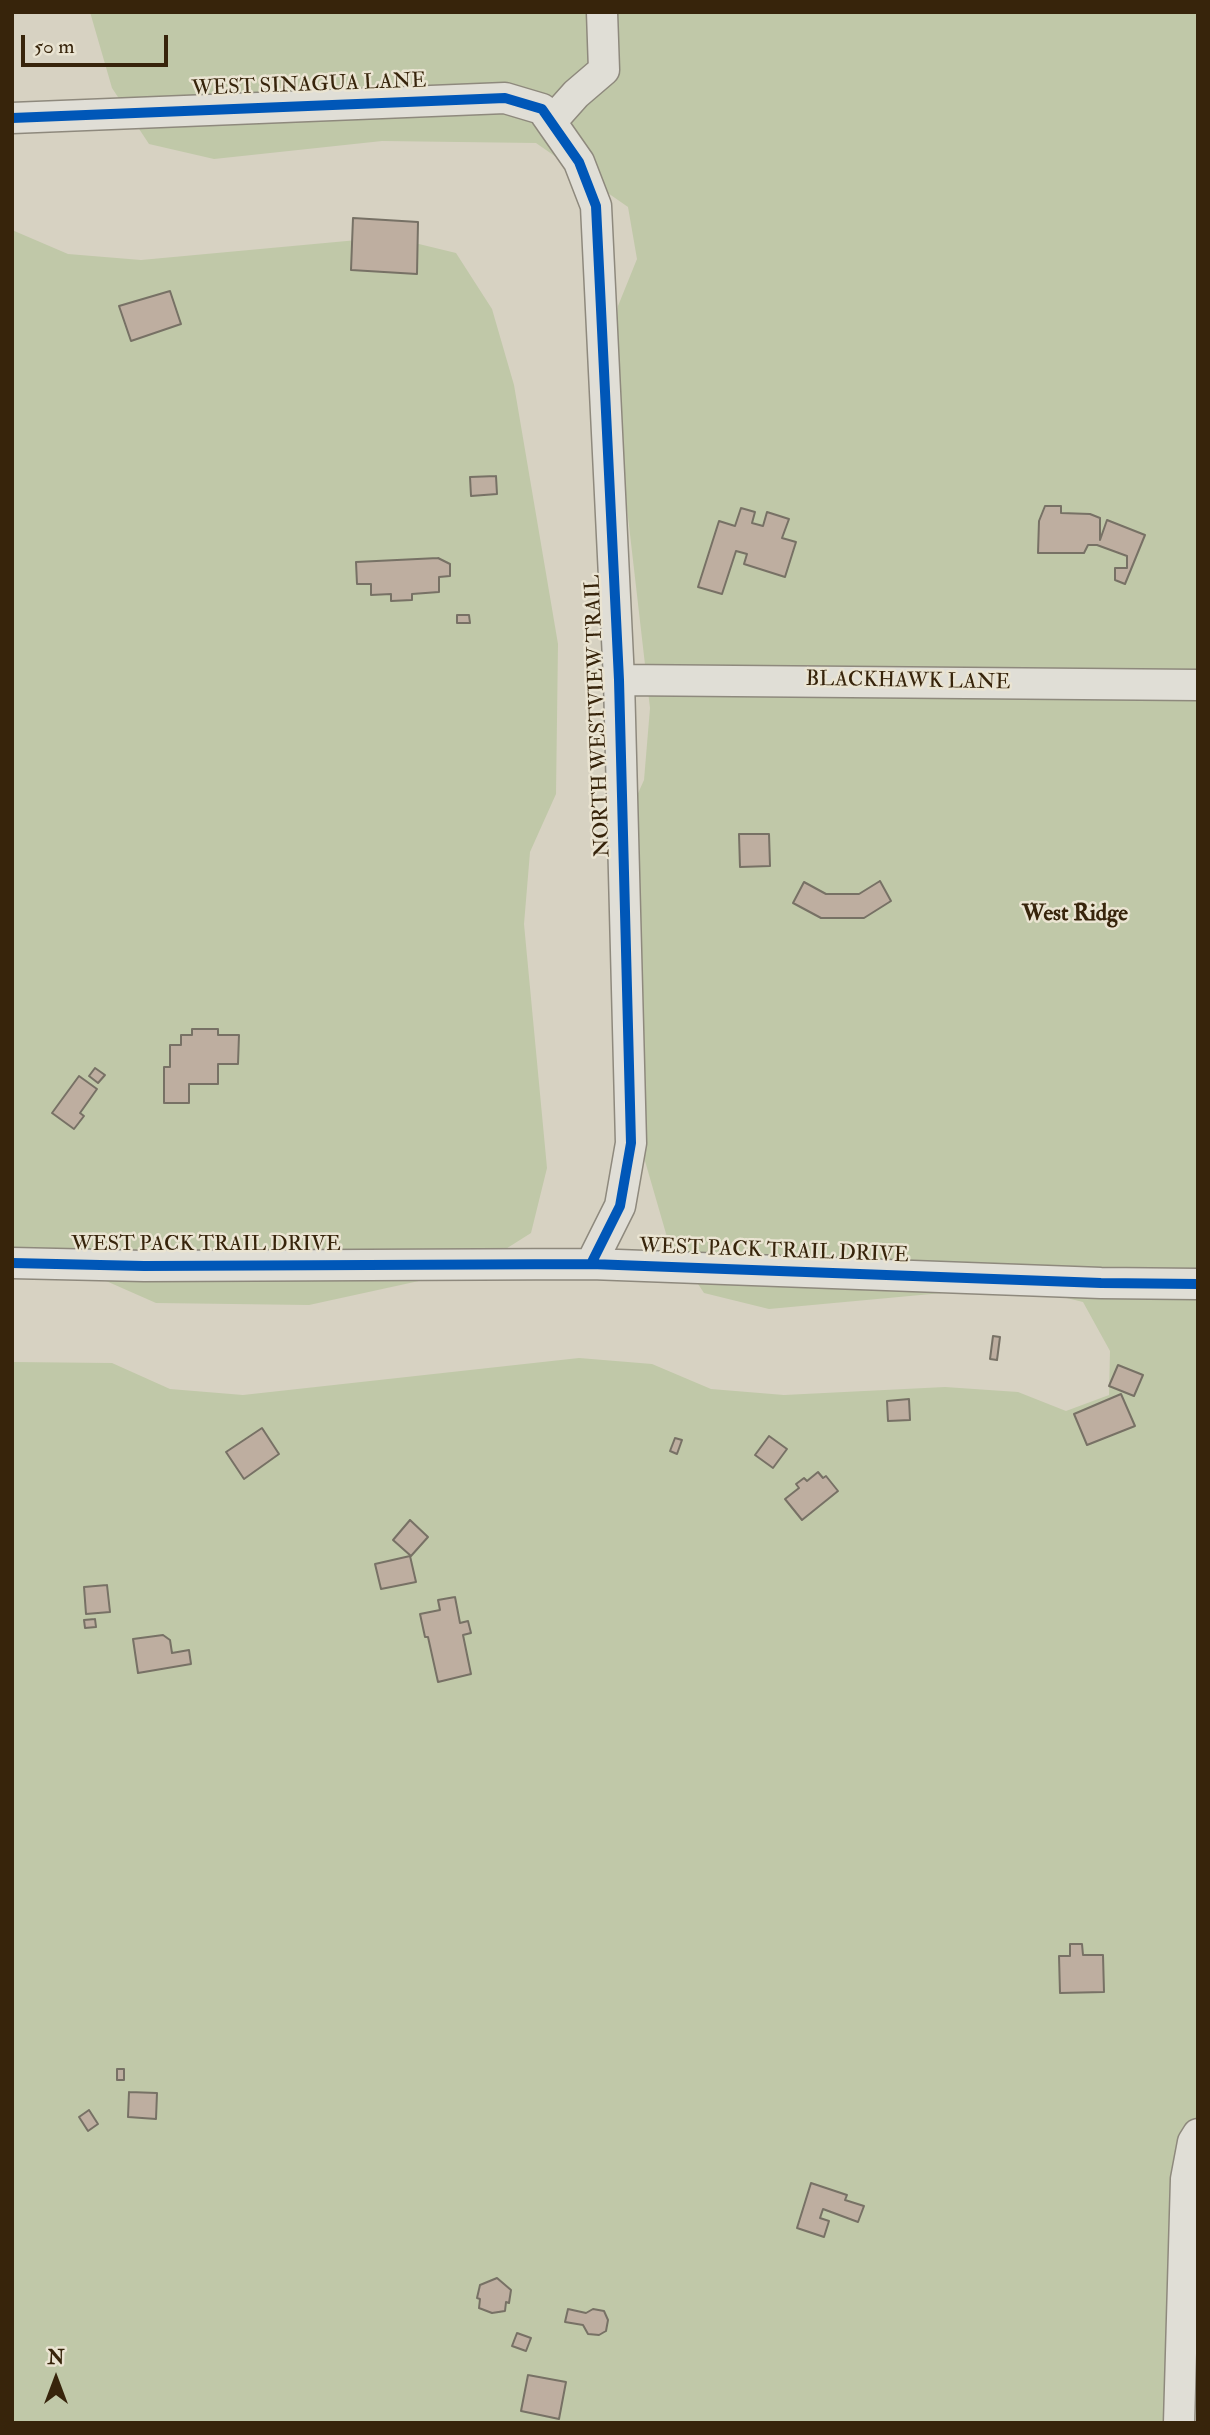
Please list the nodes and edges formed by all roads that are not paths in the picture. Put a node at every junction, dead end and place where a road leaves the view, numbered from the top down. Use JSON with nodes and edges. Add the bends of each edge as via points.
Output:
{"nodes":[{"id":1,"x":602,"y":12,"type":"edge"},
{"id":2,"x":12,"y":118,"type":"edge"},
{"id":3,"x":551,"y":122,"type":"junction"},
{"id":4,"x":579,"y":162,"type":"joint"},
{"id":5,"x":619,"y":680,"type":"junction"},
{"id":6,"x":1198,"y":685,"type":"edge"},
{"id":7,"x":12,"y":1263,"type":"edge"},
{"id":8,"x":591,"y":1264,"type":"junction"},
{"id":9,"x":1198,"y":1284,"type":"edge"},
{"id":10,"x":1198,"y":2134,"type":"edge"},
{"id":11,"x":1179,"y":2423,"type":"edge"}],
"edges":[{"from":1,"to":3,"type":"street","via":[[604,70]]},
{"from":2,"to":3,"type":"street","name":"WEST SINAGUA LANE","via":[[505,97],[542,109]]},
{"from":3,"to":4,"type":"street","name":"WEST SINAGUA LANE"},
{"from":4,"to":5,"type":"street","name":"NORTH WESTVIEW TRAIL","via":[[596,206]]},
{"from":5,"to":6,"type":"street","name":"BLACKHAWK LANE"},
{"from":5,"to":8,"type":"street","name":"NORTH WESTVIEW TRAIL","via":[[631,1143],[620,1206]]},
{"from":7,"to":8,"type":"street","name":"WEST PACK TRAIL DRIVE"},
{"from":8,"to":9,"type":"street","name":"WEST PACK TRAIL DRIVE"},
{"from":10,"to":11,"type":"street","via":[[1186,2179]]}]}
